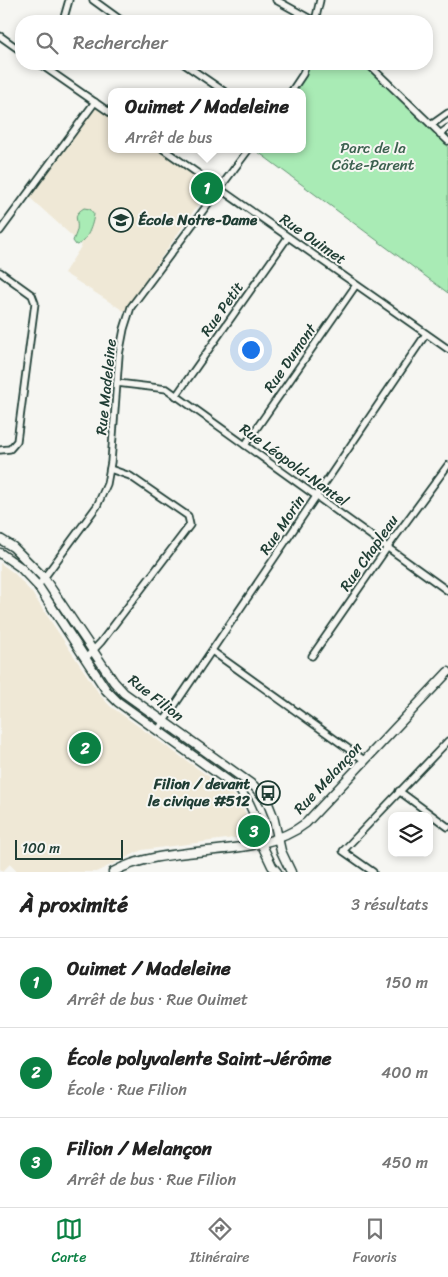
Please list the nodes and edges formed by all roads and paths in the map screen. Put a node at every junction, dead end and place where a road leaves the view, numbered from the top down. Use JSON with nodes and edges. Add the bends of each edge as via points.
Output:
{"nodes":[{"id":1,"x":69,"y":0,"type":"edge"},
{"id":2,"x":93,"y":0,"type":"edge"},
{"id":3,"x":276,"y":0,"type":"edge"},
{"id":4,"x":320,"y":0,"type":"edge"},
{"id":5,"x":65,"y":15,"type":"edge"},
{"id":6,"x":114,"y":15,"type":"edge"},
{"id":7,"x":304,"y":15,"type":"edge"},
{"id":8,"x":316,"y":15,"type":"edge"},
{"id":9,"x":0,"y":36,"type":"edge"},
{"id":10,"x":15,"y":47,"type":"edge"},
{"id":11,"x":49,"y":70,"type":"edge"},
{"id":12,"x":193,"y":70,"type":"edge"},
{"id":13,"x":304,"y":70,"type":"edge"},
{"id":14,"x":374,"y":70,"type":"edge"},
{"id":15,"x":219,"y":88,"type":"edge"},
{"id":16,"x":294,"y":88,"type":"edge"},
{"id":17,"x":95,"y":102,"type":"junction"},
{"id":18,"x":108,"y":111,"type":"edge"},
{"id":19,"x":448,"y":113,"type":"edge"},
{"id":20,"x":431,"y":125,"type":"junction"},
{"id":21,"x":448,"y":128,"type":"edge"},
{"id":22,"x":440,"y":134,"type":"junction"},
{"id":23,"x":448,"y":141,"type":"edge"},
{"id":24,"x":169,"y":153,"type":"edge"},
{"id":25,"x":246,"y":153,"type":"edge"},
{"id":26,"x":219,"y":189,"type":"junction"},
{"id":27,"x":0,"y":231,"type":"edge"},
{"id":28,"x":288,"y":237,"type":"junction"},
{"id":29,"x":0,"y":272,"type":"edge"},
{"id":30,"x":356,"y":285,"type":"junction"},
{"id":31,"x":426,"y":334,"type":"junction"},
{"id":32,"x":448,"y":349,"type":"edge"},
{"id":33,"x":117,"y":383,"type":"junction"},
{"id":34,"x":176,"y":396,"type":"junction"},
{"id":35,"x":245,"y":445,"type":"junction"},
{"id":36,"x":0,"y":450,"type":"edge"},
{"id":37,"x":448,"y":465,"type":"edge"},
{"id":38,"x":110,"y":469,"type":"junction"},
{"id":39,"x":316,"y":497,"type":"junction"},
{"id":40,"x":0,"y":539,"type":"edge"},
{"id":41,"x":387,"y":548,"type":"junction"},
{"id":42,"x":0,"y":553,"type":"edge"},
{"id":43,"x":44,"y":578,"type":"junction"},
{"id":44,"x":38,"y":586,"type":"junction"},
{"id":45,"x":448,"y":591,"type":"edge"},
{"id":46,"x":93,"y":650,"type":"junction"},
{"id":47,"x":212,"y":651,"type":"junction"},
{"id":48,"x":312,"y":656,"type":"dead end"},
{"id":49,"x":85,"y":659,"type":"junction"},
{"id":50,"x":448,"y":672,"type":"edge"},
{"id":51,"x":164,"y":722,"type":"junction"},
{"id":52,"x":158,"y":730,"type":"junction"},
{"id":53,"x":448,"y":741,"type":"edge"},
{"id":54,"x":364,"y":760,"type":"junction"},
{"id":55,"x":399,"y":791,"type":"junction"},
{"id":56,"x":448,"y":827,"type":"edge"},
{"id":57,"x":278,"y":838,"type":"junction"},
{"id":58,"x":261,"y":842,"type":"junction"},
{"id":59,"x":113,"y":872,"type":"edge"},
{"id":60,"x":277,"y":872,"type":"edge"},
{"id":61,"x":291,"y":872,"type":"edge"},
{"id":62,"x":373,"y":872,"type":"edge"}],
"edges":[{"from":1,"to":5,"type":"street"},
{"from":2,"to":6,"type":"street"},
{"from":3,"to":7,"type":"street"},
{"from":4,"to":8,"type":"street"},
{"from":9,"to":10,"type":"street"},
{"from":11,"to":17,"type":"street"},
{"from":12,"to":15,"type":"street"},
{"from":13,"to":16,"type":"street"},
{"from":14,"to":20,"type":"street"},
{"from":17,"to":18,"type":"street"},
{"from":17,"to":27,"type":"street"},
{"from":19,"to":20,"type":"street"},
{"from":20,"to":22,"type":"street"},
{"from":21,"to":22,"type":"street"},
{"from":22,"to":23,"type":"street"},
{"from":24,"to":26,"type":"street","name":"Rue Ouimet"},
{"from":25,"to":26,"type":"street","name":"Rue Madeleine"},
{"from":26,"to":28,"type":"street","name":"Rue Ouimet"},
{"from":26,"to":33,"type":"street","name":"Rue Madeleine","via":[[131,307],[119,355]]},
{"from":28,"to":30,"type":"street","name":"Rue Ouimet"},
{"from":28,"to":34,"type":"street","name":"Rue Petit"},
{"from":29,"to":36,"type":"street","via":[[32,295],[35,303],[17,441],[10,448]]},
{"from":30,"to":31,"type":"street","name":"Rue Ouimet"},
{"from":30,"to":35,"type":"street","name":"Rue Dumont"},
{"from":31,"to":32,"type":"street","name":"Rue Ouimet"},
{"from":31,"to":39,"type":"street","name":"Rue Morin"},
{"from":33,"to":34,"type":"street","name":"Rue Léopold-Nantel","via":[[167,389]]},
{"from":33,"to":38,"type":"street","name":"Rue Madeleine"},
{"from":34,"to":35,"type":"street","name":"Rue Léopold-Nantel"},
{"from":35,"to":39,"type":"street","name":"Rue Léopold-Nantel"},
{"from":37,"to":41,"type":"street","name":"Rue Chapleau"},
{"from":38,"to":43,"type":"street","name":"Rue Madeleine","via":[[97,506]]},
{"from":38,"to":46,"type":"street","via":[[130,476],[188,516],[190,525]]},
{"from":39,"to":41,"type":"street","name":"Rue Léopold-Nantel"},
{"from":39,"to":47,"type":"street","name":"Rue Morin"},
{"from":40,"to":43,"type":"street","name":"Rue Filion","via":[[13,547]]},
{"from":41,"to":45,"type":"street","name":"Rue Léopold-Nantel"},
{"from":41,"to":48,"type":"street","name":"Rue Chapleau"},
{"from":42,"to":44,"type":"street","name":"Rue Filion","via":[[20,567]]},
{"from":43,"to":44,"type":"street","name":"Rue Madeleine"},
{"from":43,"to":46,"type":"street","name":"Rue Filion"},
{"from":44,"to":49,"type":"street","name":"Rue Filion"},
{"from":46,"to":49,"type":"street"},
{"from":46,"to":51,"type":"street","name":"Rue Filion","via":[[124,693]]},
{"from":47,"to":51,"type":"street","name":"Rue Morin"},
{"from":47,"to":54,"type":"street"},
{"from":49,"to":52,"type":"street","name":"Rue Filion","via":[[118,702]]},
{"from":50,"to":54,"type":"street","name":"Rue Melançon"},
{"from":51,"to":52,"type":"street","name":"Rue Morin"},
{"from":51,"to":57,"type":"street","name":"Rue Filion","via":[[254,786],[267,801]]},
{"from":52,"to":58,"type":"street","name":"Rue Filion","via":[[238,788],[250,803]]},
{"from":53,"to":55,"type":"street"},
{"from":54,"to":57,"type":"street","name":"Rue Melançon","via":[[306,823],[295,832]]},
{"from":55,"to":56,"type":"street"},
{"from":55,"to":62,"type":"street","via":[[343,851]]},
{"from":57,"to":58,"type":"street","name":"Rue Melançon"},
{"from":57,"to":61,"type":"street","name":"Rue Filion"},
{"from":58,"to":59,"type":"street","name":"Rue Melançon","via":[[150,858]]},
{"from":58,"to":60,"type":"street","name":"Rue Filion"}]}
